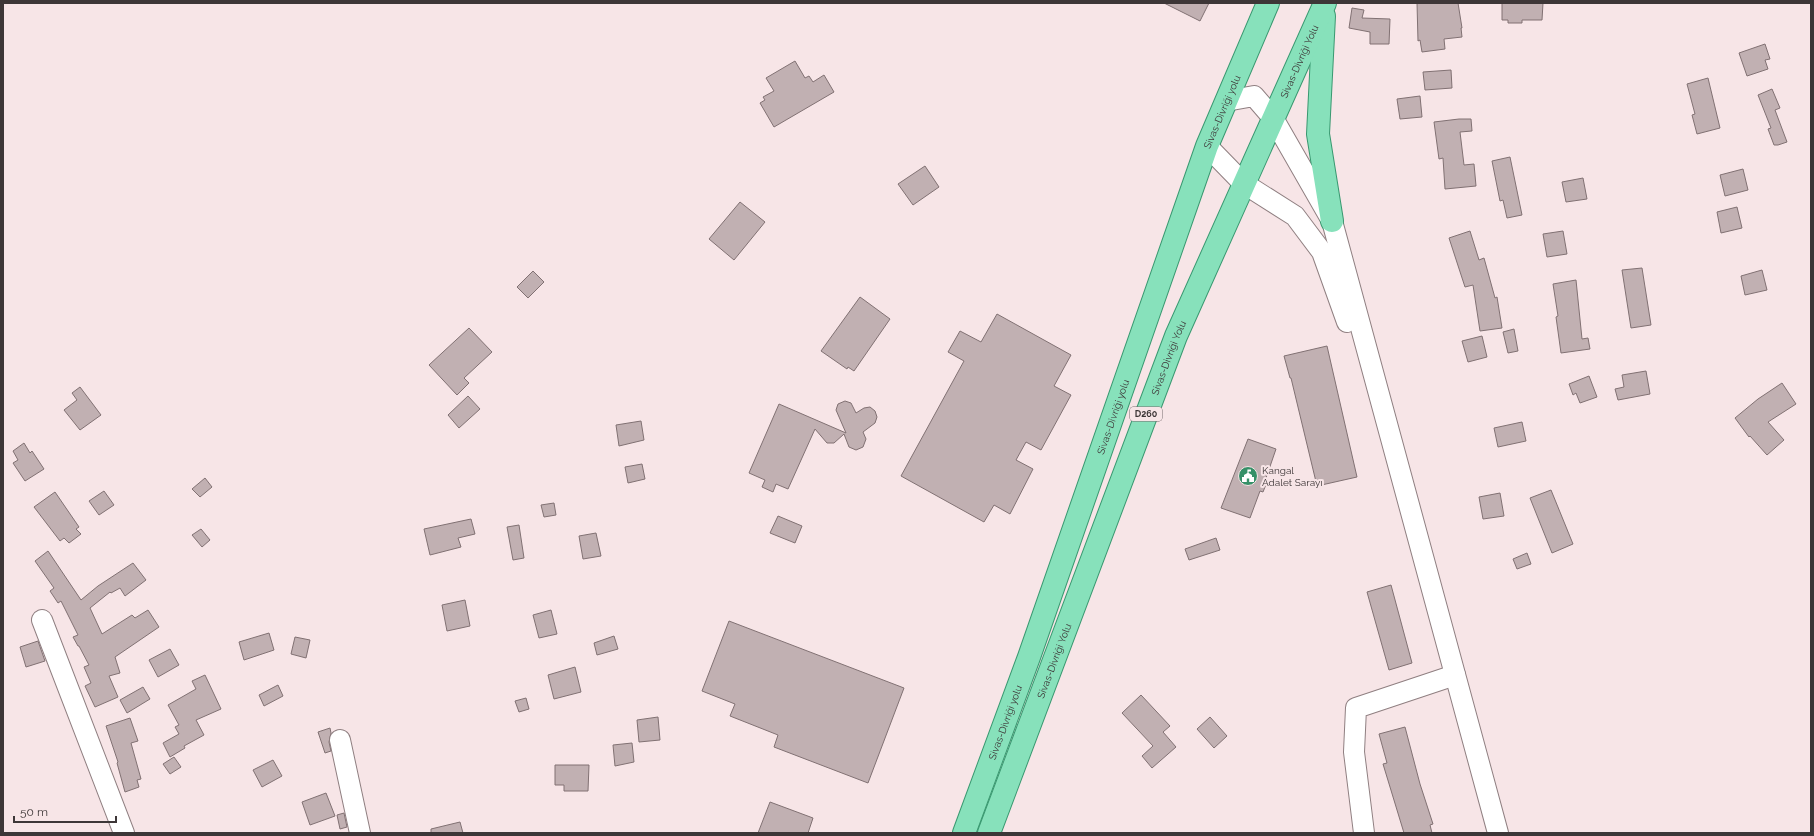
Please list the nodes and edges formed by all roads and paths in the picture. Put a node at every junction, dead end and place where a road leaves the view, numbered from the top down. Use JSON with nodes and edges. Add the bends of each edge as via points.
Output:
{"nodes":[{"id":1,"x":1268,"y":3,"type":"edge"},
{"id":2,"x":1325,"y":3,"type":"edge"},
{"id":3,"x":1226,"y":101,"type":"junction"},
{"id":4,"x":1272,"y":118,"type":"junction"},
{"id":5,"x":1207,"y":146,"type":"junction"},
{"id":6,"x":1243,"y":183,"type":"junction"},
{"id":7,"x":1332,"y":221,"type":"junction"},
{"id":8,"x":1393,"y":448,"type":"junction"},
{"id":9,"x":42,"y":620,"type":"dead end"},
{"id":10,"x":1455,"y":676,"type":"junction"},
{"id":11,"x":340,"y":740,"type":"dead end"},
{"id":12,"x":124,"y":833,"type":"edge"},
{"id":13,"x":360,"y":833,"type":"edge"},
{"id":14,"x":964,"y":833,"type":"edge"},
{"id":15,"x":989,"y":833,"type":"edge"},
{"id":16,"x":1364,"y":833,"type":"edge"},
{"id":17,"x":1498,"y":833,"type":"edge"}],
"edges":[{"from":1,"to":3,"type":"main road","name":"Sivas-Divriği yolu","number":"D260"},
{"from":2,"to":4,"type":"main road","name":"Sivas-Divriği Yolu","number":"D260"},
{"from":2,"to":7,"type":"main road","via":[[1318,134]]},
{"from":3,"to":4,"type":"street","via":[[1254,96]]},
{"from":3,"to":5,"type":"main road","name":"Sivas-Divriği yolu","number":"D260"},
{"from":4,"to":6,"type":"main road","name":"Sivas-Divriği Yolu","number":"D260"},
{"from":4,"to":7,"type":"street"},
{"from":5,"to":6,"type":"street"},
{"from":5,"to":14,"type":"main road","name":"Sivas-Divriği yolu","number":"D260","via":[[1029,657]]},
{"from":6,"to":8,"type":"street","via":[[1296,216],[1322,252]]},
{"from":6,"to":15,"type":"main road","name":"Sivas-Divriği Yolu","number":"D260","via":[[1176,336]]},
{"from":7,"to":8,"type":"street"},
{"from":8,"to":10,"type":"street"},
{"from":9,"to":12,"type":"street"},
{"from":10,"to":16,"type":"street","via":[[1356,708],[1354,752]]},
{"from":10,"to":17,"type":"street"},
{"from":11,"to":13,"type":"street"}]}
